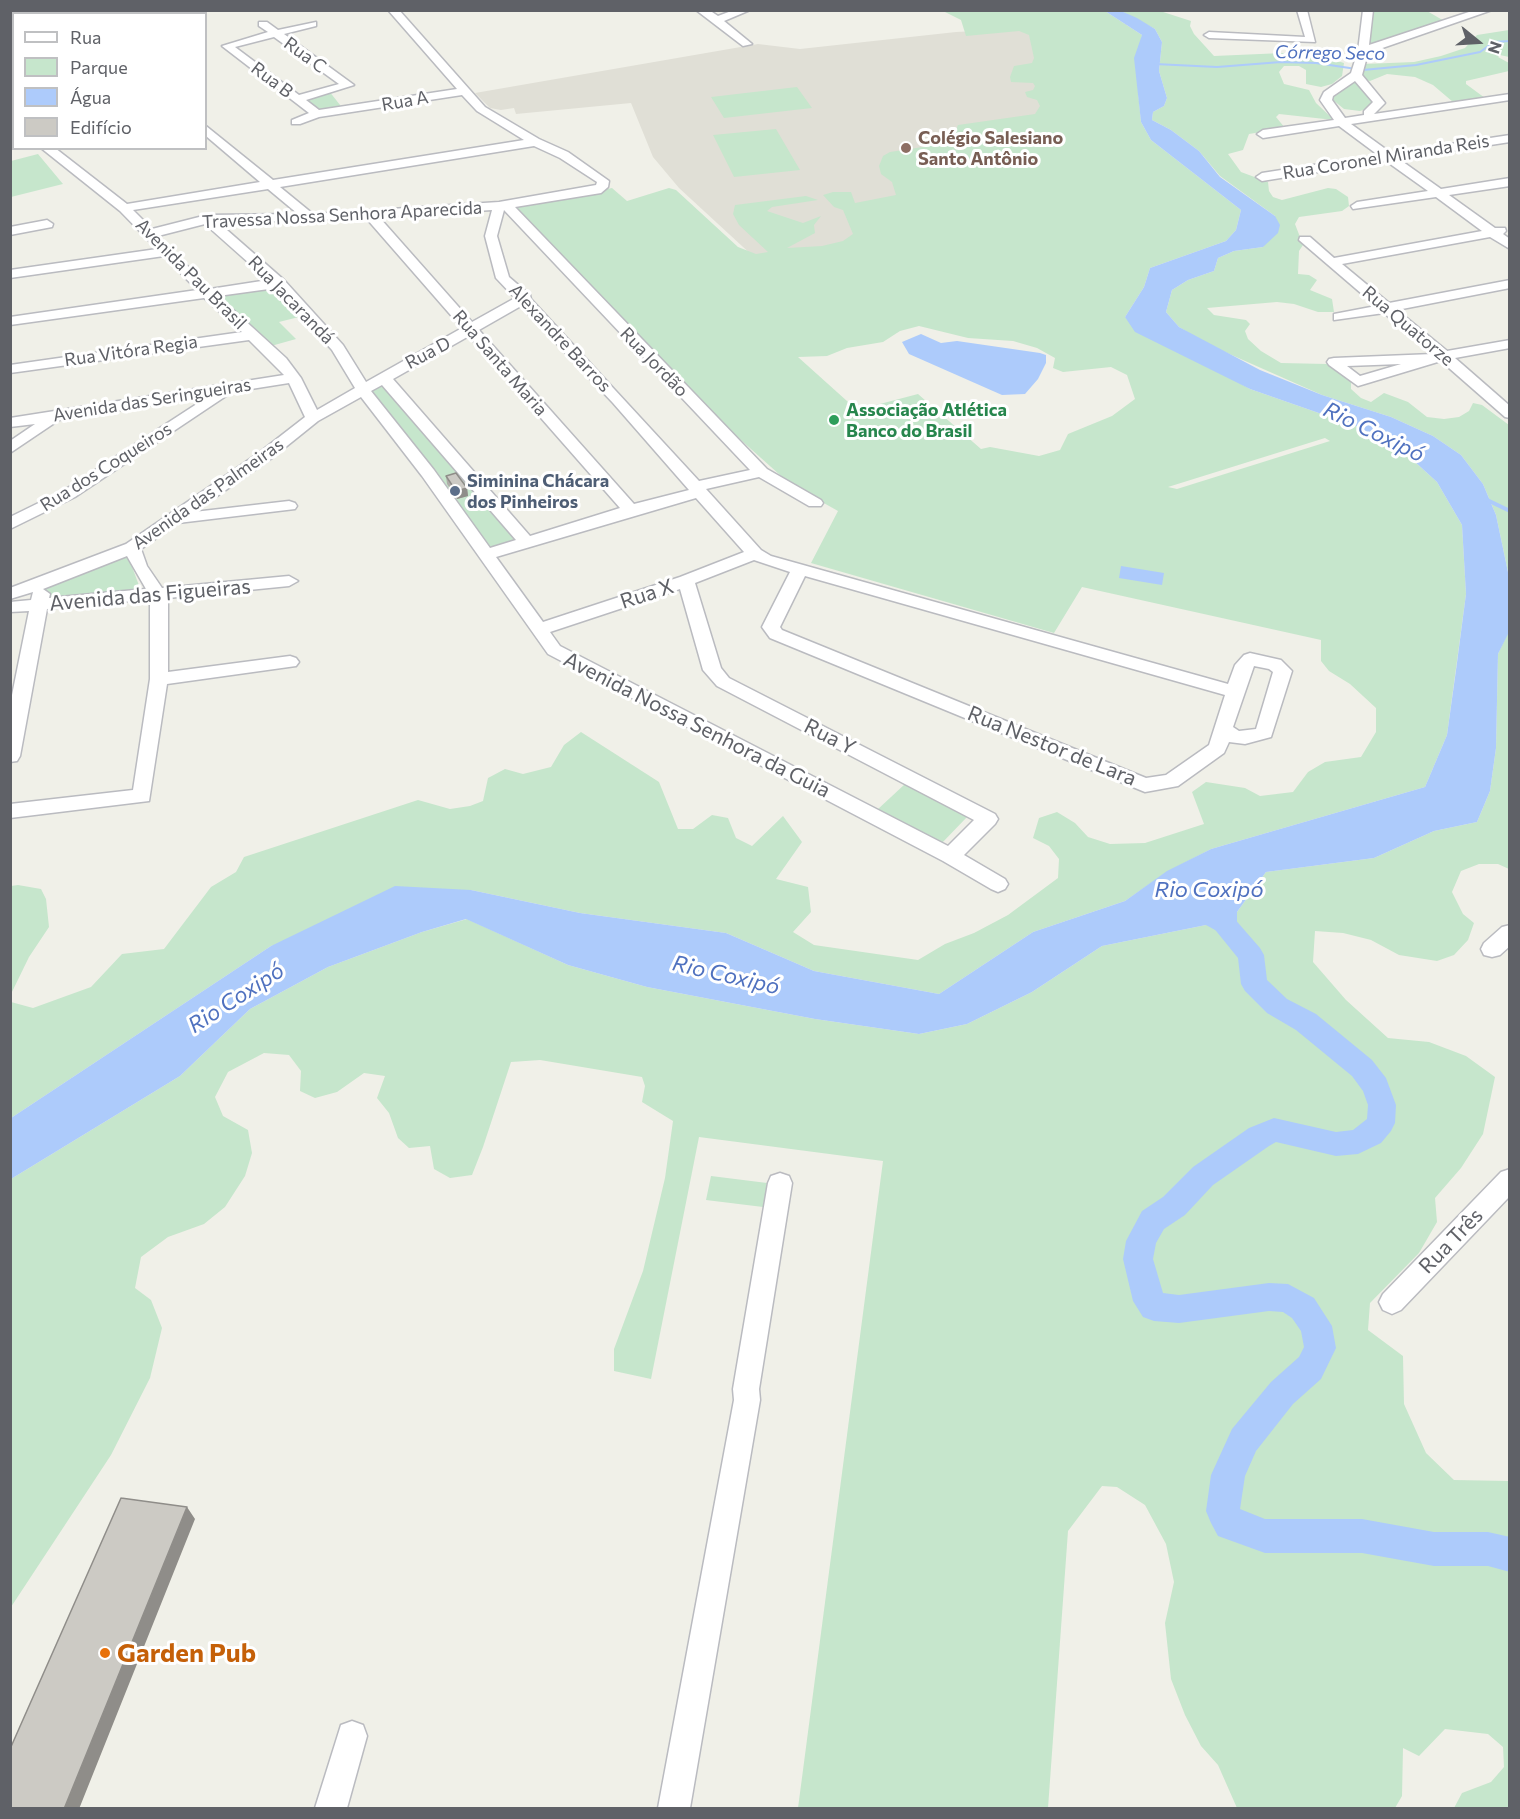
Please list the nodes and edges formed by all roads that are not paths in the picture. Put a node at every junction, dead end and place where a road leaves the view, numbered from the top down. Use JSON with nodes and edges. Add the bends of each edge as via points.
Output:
{"nodes":[{"id":1,"x":393,"y":10,"type":"edge"},
{"id":2,"x":701,"y":10,"type":"edge"},
{"id":3,"x":745,"y":10,"type":"edge"},
{"id":4,"x":1302,"y":10,"type":"edge"},
{"id":5,"x":1368,"y":10,"type":"edge"},
{"id":6,"x":1487,"y":10,"type":"edge"},
{"id":7,"x":1438,"y":15,"type":"dead end"},
{"id":8,"x":717,"y":20,"type":"junction"},
{"id":9,"x":1451,"y":23,"type":"junction"},
{"id":10,"x":263,"y":24,"type":"dead end"},
{"id":11,"x":312,"y":24,"type":"dead end"},
{"id":12,"x":276,"y":34,"type":"junction"},
{"id":13,"x":1209,"y":35,"type":"dead end"},
{"id":14,"x":747,"y":44,"type":"dead end"},
{"id":15,"x":1363,"y":51,"type":"junction"},
{"id":16,"x":1357,"y":72,"type":"junction"},
{"id":17,"x":330,"y":90,"type":"junction"},
{"id":18,"x":464,"y":91,"type":"junction"},
{"id":19,"x":1509,"y":97,"type":"edge"},
{"id":20,"x":297,"y":99,"type":"junction"},
{"id":21,"x":1335,"y":109,"type":"junction"},
{"id":22,"x":346,"y":111,"type":"junction"},
{"id":23,"x":317,"y":114,"type":"junction"},
{"id":24,"x":1370,"y":115,"type":"junction"},
{"id":25,"x":296,"y":122,"type":"dead end"},
{"id":26,"x":1343,"y":124,"type":"junction"},
{"id":27,"x":207,"y":131,"type":"edge"},
{"id":28,"x":1263,"y":134,"type":"dead end"},
{"id":29,"x":1509,"y":138,"type":"edge"},
{"id":30,"x":536,"y":142,"type":"junction"},
{"id":31,"x":50,"y":150,"type":"edge"},
{"id":32,"x":1390,"y":157,"type":"junction"},
{"id":33,"x":1262,"y":177,"type":"dead end"},
{"id":34,"x":1509,"y":182,"type":"edge"},
{"id":35,"x":268,"y":183,"type":"junction"},
{"id":36,"x":1440,"y":193,"type":"junction"},
{"id":37,"x":502,"y":206,"type":"junction"},
{"id":38,"x":1357,"y":206,"type":"dead end"},
{"id":39,"x":124,"y":208,"type":"junction"},
{"id":40,"x":370,"y":215,"type":"junction"},
{"id":41,"x":310,"y":218,"type":"junction"},
{"id":42,"x":207,"y":219,"type":"junction"},
{"id":43,"x":47,"y":224,"type":"dead end"},
{"id":44,"x":1509,"y":230,"type":"edge"},
{"id":45,"x":10,"y":231,"type":"edge"},
{"id":46,"x":1492,"y":233,"type":"junction"},
{"id":47,"x":150,"y":234,"type":"junction"},
{"id":48,"x":1305,"y":240,"type":"dead end"},
{"id":49,"x":1509,"y":245,"type":"edge"},
{"id":50,"x":167,"y":252,"type":"junction"},
{"id":51,"x":1332,"y":262,"type":"junction"},
{"id":52,"x":10,"y":274,"type":"edge"},
{"id":53,"x":279,"y":283,"type":"junction"},
{"id":54,"x":1509,"y":285,"type":"edge"},
{"id":55,"x":206,"y":292,"type":"junction"},
{"id":56,"x":525,"y":298,"type":"junction"},
{"id":57,"x":1386,"y":308,"type":"junction"},
{"id":58,"x":1340,"y":317,"type":"dead end"},
{"id":59,"x":10,"y":321,"type":"edge"},
{"id":60,"x":471,"y":330,"type":"junction"},
{"id":61,"x":252,"y":335,"type":"junction"},
{"id":62,"x":1509,"y":344,"type":"edge"},
{"id":63,"x":1439,"y":356,"type":"junction"},
{"id":64,"x":10,"y":369,"type":"edge"},
{"id":65,"x":383,"y":377,"type":"junction"},
{"id":66,"x":294,"y":378,"type":"junction"},
{"id":67,"x":230,"y":388,"type":"junction"},
{"id":68,"x":363,"y":390,"type":"junction"},
{"id":69,"x":1508,"y":412,"type":"edge"},
{"id":70,"x":58,"y":415,"type":"junction"},
{"id":71,"x":313,"y":418,"type":"junction"},
{"id":72,"x":10,"y":423,"type":"edge"},
{"id":73,"x":10,"y":448,"type":"edge"},
{"id":74,"x":761,"y":472,"type":"junction"},
{"id":75,"x":698,"y":489,"type":"junction"},
{"id":76,"x":815,"y":503,"type":"dead end"},
{"id":77,"x":289,"y":506,"type":"dead end"},
{"id":78,"x":630,"y":510,"type":"junction"},
{"id":79,"x":177,"y":519,"type":"junction"},
{"id":80,"x":10,"y":524,"type":"edge"},
{"id":81,"x":527,"y":543,"type":"junction"},
{"id":82,"x":132,"y":548,"type":"junction"},
{"id":83,"x":754,"y":554,"type":"junction"},
{"id":84,"x":486,"y":555,"type":"junction"},
{"id":85,"x":800,"y":569,"type":"junction"},
{"id":86,"x":686,"y":581,"type":"junction"},
{"id":87,"x":289,"y":582,"type":"dead end"},
{"id":88,"x":44,"y":584,"type":"junction"},
{"id":89,"x":10,"y":594,"type":"edge"},
{"id":90,"x":159,"y":595,"type":"junction"},
{"id":91,"x":38,"y":605,"type":"junction"},
{"id":92,"x":10,"y":607,"type":"edge"},
{"id":93,"x":538,"y":630,"type":"junction"},
{"id":94,"x":290,"y":662,"type":"dead end"},
{"id":95,"x":159,"y":679,"type":"junction"},
{"id":96,"x":1235,"y":692,"type":"junction"},
{"id":97,"x":1223,"y":730,"type":"junction"},
{"id":98,"x":10,"y":756,"type":"edge"},
{"id":99,"x":10,"y":811,"type":"edge"},
{"id":100,"x":950,"y":856,"type":"junction"},
{"id":101,"x":998,"y":884,"type":"dead end"},
{"id":102,"x":1509,"y":933,"type":"edge"},
{"id":103,"x":1501,"y":952,"type":"edge"},
{"id":104,"x":1509,"y":1179,"type":"edge"},
{"id":105,"x":780,"y":1183,"type":"dead end"},
{"id":106,"x":1392,"y":1302,"type":"dead end"},
{"id":107,"x":352,"y":1736,"type":"dead end"},
{"id":108,"x":331,"y":1809,"type":"edge"},
{"id":109,"x":674,"y":1809,"type":"edge"}],
"edges":[{"from":1,"to":18,"type":"street"},
{"from":2,"to":8,"type":"street"},
{"from":3,"to":8,"type":"street"},
{"from":4,"to":13,"type":"street","via":[[1311,40]]},
{"from":5,"to":15,"type":"street"},
{"from":6,"to":9,"type":"street"},
{"from":7,"to":9,"type":"street"},
{"from":8,"to":14,"type":"street"},
{"from":9,"to":15,"type":"street"},
{"from":10,"to":12,"type":"street","name":"Rua C"},
{"from":11,"to":12,"type":"street"},
{"from":12,"to":17,"type":"street","name":"Rua C","via":[[348,85]]},
{"from":12,"to":20,"type":"street","name":"Rua B","via":[[227,46]]},
{"from":15,"to":16,"type":"street"},
{"from":16,"to":21,"type":"street","via":[[1328,94],[1326,100]]},
{"from":16,"to":24,"type":"street","via":[[1379,104]]},
{"from":17,"to":20,"type":"street"},
{"from":17,"to":22,"type":"street"},
{"from":18,"to":22,"type":"street","name":"Rua A"},
{"from":18,"to":30,"type":"street","via":[[481,108]]},
{"from":19,"to":24,"type":"street"},
{"from":20,"to":23,"type":"street","name":"Rua B"},
{"from":21,"to":24,"type":"street"},
{"from":21,"to":26,"type":"street"},
{"from":22,"to":23,"type":"street","name":"Rua A"},
{"from":23,"to":25,"type":"street","name":"Rua A"},
{"from":24,"to":26,"type":"street"},
{"from":26,"to":28,"type":"street"},
{"from":26,"to":32,"type":"street"},
{"from":27,"to":35,"type":"street"},
{"from":29,"to":32,"type":"street","name":"Rua Coronel Miranda Reis"},
{"from":30,"to":35,"type":"street"},
{"from":30,"to":37,"type":"street","via":[[564,155],[601,179],[603,185],[597,190]]},
{"from":31,"to":39,"type":"street","name":"Avenida Pau Brasil"},
{"from":32,"to":33,"type":"street","name":"Rua Coronel Miranda Reis"},
{"from":32,"to":36,"type":"street"},
{"from":34,"to":36,"type":"street"},
{"from":35,"to":39,"type":"street"},
{"from":35,"to":41,"type":"street"},
{"from":36,"to":38,"type":"street"},
{"from":36,"to":46,"type":"street"},
{"from":37,"to":40,"type":"street","name":"Travessa Nossa Senhora Aparecida"},
{"from":37,"to":56,"type":"street","name":"Alexandre Barros","via":[[491,236],[495,256],[503,278]]},
{"from":37,"to":74,"type":"street","name":"Rua Jordão"},
{"from":39,"to":47,"type":"street","name":"Avenida Pau Brasil"},
{"from":40,"to":41,"type":"street","name":"Travessa Nossa Senhora Aparecida"},
{"from":40,"to":60,"type":"street","name":"Rua Santa Maria"},
{"from":41,"to":42,"type":"street","name":"Travessa Nossa Senhora Aparecida"},
{"from":42,"to":47,"type":"street","name":"Travessa Nossa Senhora Aparecida"},
{"from":42,"to":53,"type":"street","name":"Rua Jacarandá"},
{"from":43,"to":45,"type":"street"},
{"from":44,"to":46,"type":"street"},
{"from":46,"to":49,"type":"street"},
{"from":46,"to":51,"type":"street"},
{"from":47,"to":50,"type":"street","name":"Avenida Pau Brasil"},
{"from":48,"to":51,"type":"street","name":"Rua Quatorze"},
{"from":50,"to":52,"type":"street"},
{"from":50,"to":55,"type":"street","name":"Avenida Pau Brasil"},
{"from":51,"to":57,"type":"street","name":"Rua Quatorze"},
{"from":53,"to":55,"type":"street"},
{"from":53,"to":68,"type":"street","name":"Rua Jacarandá","via":[[338,348]]},
{"from":54,"to":57,"type":"street"},
{"from":55,"to":59,"type":"street"},
{"from":55,"to":61,"type":"street","name":"Avenida Pau Brasil"},
{"from":56,"to":60,"type":"street","name":"Rua D"},
{"from":56,"to":75,"type":"street","name":"Alexandre Barros"},
{"from":57,"to":58,"type":"street"},
{"from":57,"to":63,"type":"street","name":"Rua Quatorze"},
{"from":60,"to":65,"type":"street","name":"Rua D"},
{"from":60,"to":78,"type":"street","name":"Rua Santa Maria"},
{"from":61,"to":64,"type":"street","name":"Rua Vitóra Regia"},
{"from":61,"to":66,"type":"street","name":"Avenida Pau Brasil"},
{"from":62,"to":63,"type":"street"},
{"from":63,"to":63,"type":"street","via":[[1358,382],[1334,362],[1422,358]]},
{"from":63,"to":69,"type":"street","name":"Rua Quatorze"},
{"from":65,"to":68,"type":"street","name":"Rua D"},
{"from":65,"to":81,"type":"street"},
{"from":66,"to":67,"type":"street","name":"Avenida das Seringueiras"},
{"from":66,"to":71,"type":"street","name":"Avenida Pau Brasil"},
{"from":67,"to":70,"type":"street","name":"Avenida das Seringueiras"},
{"from":67,"to":80,"type":"street","name":"Rua dos Coqueiros","via":[[69,494]]},
{"from":68,"to":71,"type":"street","name":"Avenida das Palmeiras"},
{"from":68,"to":84,"type":"street","name":"Avenida Nossa Senhora da Guia"},
{"from":70,"to":72,"type":"street","name":"Avenida das Seringueiras"},
{"from":70,"to":73,"type":"street"},
{"from":71,"to":79,"type":"street","name":"Avenida das Palmeiras"},
{"from":74,"to":75,"type":"street"},
{"from":74,"to":76,"type":"street","name":"Rua Jordão"},
{"from":75,"to":78,"type":"street"},
{"from":75,"to":83,"type":"street","name":"Alexandre Barros"},
{"from":77,"to":79,"type":"street"},
{"from":78,"to":81,"type":"street"},
{"from":79,"to":82,"type":"street","name":"Avenida das Palmeiras"},
{"from":81,"to":84,"type":"street"},
{"from":82,"to":88,"type":"street","name":"Avenida das Palmeiras"},
{"from":82,"to":90,"type":"street"},
{"from":83,"to":85,"type":"street"},
{"from":83,"to":86,"type":"street","name":"Rua X"},
{"from":84,"to":93,"type":"street","name":"Avenida Nossa Senhora da Guia"},
{"from":85,"to":96,"type":"street"},
{"from":85,"to":97,"type":"street","name":"Rua Nestor de Lara","via":[[771,627],[776,634],[1145,785],[1171,781],[1217,748]]},
{"from":86,"to":93,"type":"street","name":"Rua X"},
{"from":86,"to":100,"type":"street","name":"Rua Y","via":[[711,670],[723,682],[988,819]]},
{"from":87,"to":90,"type":"street","name":"Avenida das Figueiras"},
{"from":88,"to":89,"type":"street","name":"Avenida das Palmeiras"},
{"from":88,"to":91,"type":"street"},
{"from":90,"to":91,"type":"street","name":"Avenida das Figueiras"},
{"from":90,"to":95,"type":"street"},
{"from":91,"to":92,"type":"street","name":"Avenida das Figueiras"},
{"from":91,"to":98,"type":"street"},
{"from":93,"to":100,"type":"street","name":"Avenida Nossa Senhora da Guia","via":[[563,657]]},
{"from":94,"to":95,"type":"street"},
{"from":95,"to":99,"type":"street","via":[[142,796]]},
{"from":96,"to":97,"type":"street","name":"Rua Nestor de Lara"},
{"from":96,"to":97,"type":"street","name":"Rua Nestor de Lara","via":[[1250,659],[1275,664],[1283,671],[1264,733],[1245,738]]},
{"from":100,"to":101,"type":"street","name":"Avenida Nossa Senhora da Guia"},
{"from":102,"to":103,"type":"street"},
{"from":104,"to":106,"type":"street","name":"Rua Três"},
{"from":105,"to":109,"type":"street","via":[[747,1400]]},
{"from":107,"to":108,"type":"street"}]}
